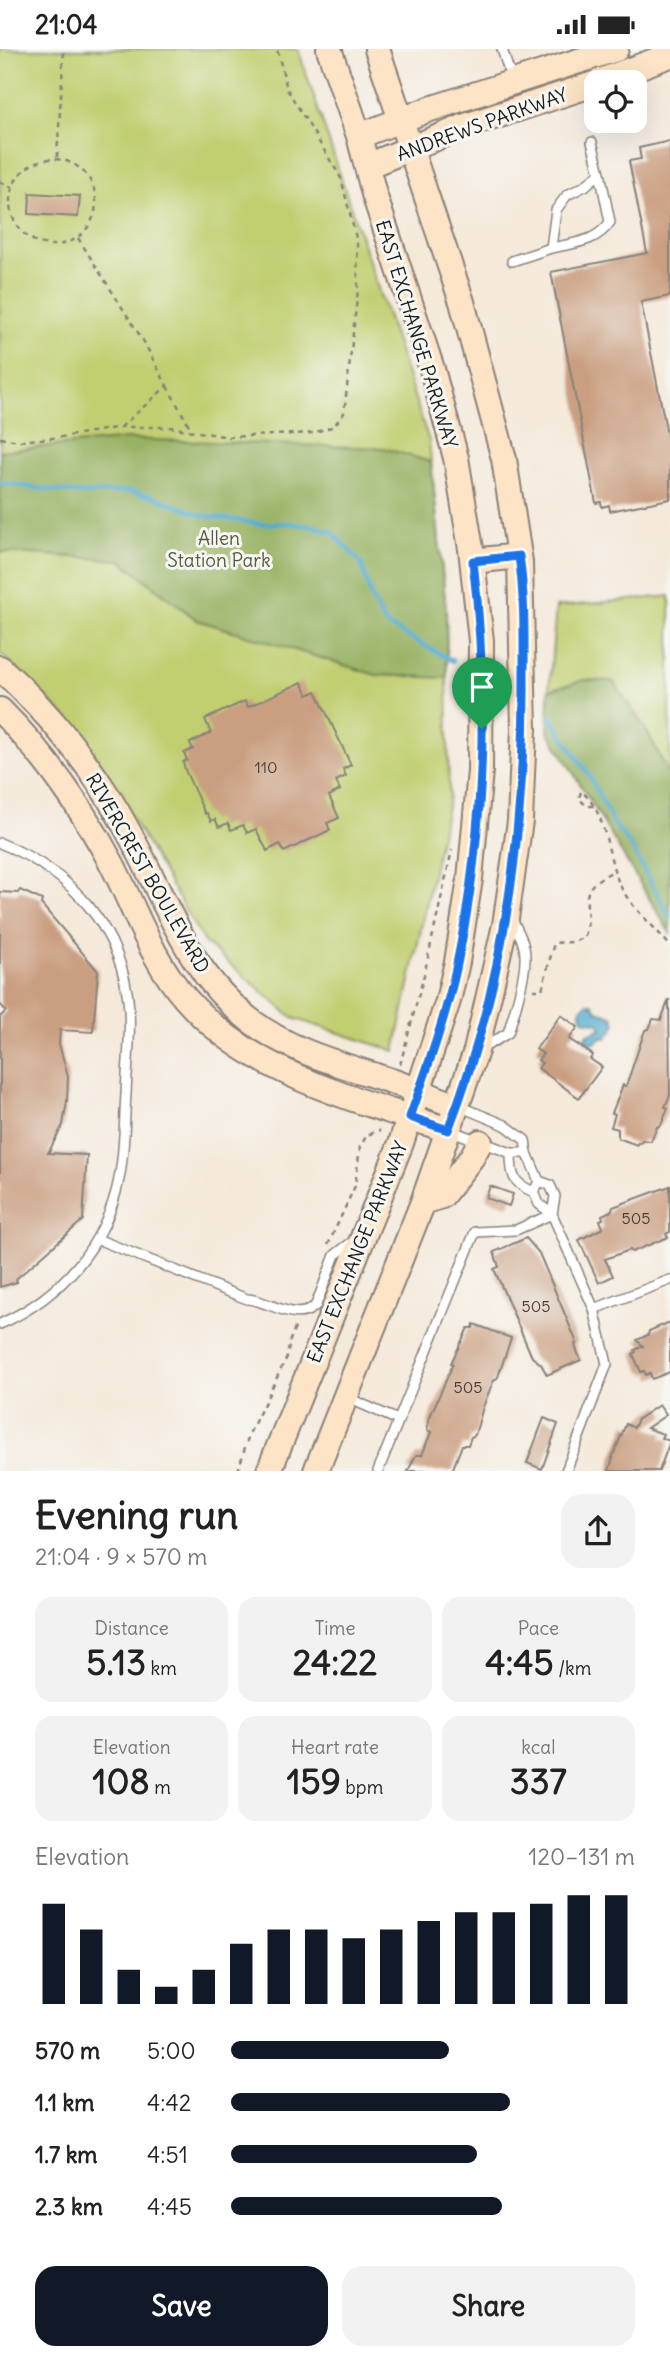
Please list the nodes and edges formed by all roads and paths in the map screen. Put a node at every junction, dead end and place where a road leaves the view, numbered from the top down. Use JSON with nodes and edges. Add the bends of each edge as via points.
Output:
{"nodes":[{"id":1,"x":64,"y":49,"type":"edge"},
{"id":2,"x":277,"y":49,"type":"edge"},
{"id":3,"x":329,"y":49,"type":"edge"},
{"id":4,"x":377,"y":49,"type":"edge"},
{"id":5,"x":502,"y":49,"type":"edge"},
{"id":6,"x":616,"y":49,"type":"edge"},
{"id":7,"x":670,"y":55,"type":"edge"},
{"id":8,"x":629,"y":70,"type":"edge"},
{"id":9,"x":513,"y":83,"type":"junction"},
{"id":10,"x":584,"y":86,"type":"edge"},
{"id":11,"x":401,"y":120,"type":"junction"},
{"id":12,"x":359,"y":136,"type":"junction"},
{"id":13,"x":592,"y":142,"type":"dead end"},
{"id":14,"x":411,"y":149,"type":"junction"},
{"id":15,"x":57,"y":159,"type":"junction"},
{"id":16,"x":359,"y":171,"type":"junction"},
{"id":17,"x":600,"y":173,"type":"junction"},
{"id":18,"x":341,"y":178,"type":"junction"},
{"id":19,"x":0,"y":183,"type":"edge"},
{"id":20,"x":13,"y":188,"type":"junction"},
{"id":21,"x":78,"y":237,"type":"junction"},
{"id":22,"x":551,"y":248,"type":"junction"},
{"id":23,"x":512,"y":261,"type":"dead end"},
{"id":24,"x":167,"y":386,"type":"junction"},
{"id":25,"x":121,"y":427,"type":"junction"},
{"id":26,"x":192,"y":431,"type":"junction"},
{"id":27,"x":0,"y":438,"type":"edge"},
{"id":28,"x":519,"y":556,"type":"junction"},
{"id":29,"x":473,"y":561,"type":"junction"},
{"id":30,"x":0,"y":668,"type":"edge"},
{"id":31,"x":0,"y":710,"type":"edge"},
{"id":32,"x":594,"y":806,"type":"junction"},
{"id":33,"x":0,"y":843,"type":"edge"},
{"id":34,"x":452,"y":848,"type":"dead end"},
{"id":35,"x":615,"y":871,"type":"junction"},
{"id":36,"x":173,"y":920,"type":"junction"},
{"id":37,"x":146,"y":933,"type":"junction"},
{"id":38,"x":670,"y":946,"type":"edge"},
{"id":39,"x":529,"y":990,"type":"dead end"},
{"id":40,"x":398,"y":1070,"type":"dead end"},
{"id":41,"x":419,"y":1092,"type":"junction"},
{"id":42,"x":457,"y":1106,"type":"junction"},
{"id":43,"x":410,"y":1117,"type":"junction"},
{"id":44,"x":448,"y":1130,"type":"junction"},
{"id":45,"x":480,"y":1142,"type":"junction"},
{"id":46,"x":511,"y":1153,"type":"junction"},
{"id":47,"x":527,"y":1153,"type":"junction"},
{"id":48,"x":539,"y":1181,"type":"junction"},
{"id":49,"x":534,"y":1192,"type":"junction"},
{"id":50,"x":423,"y":1202,"type":"junction"},
{"id":51,"x":552,"y":1214,"type":"junction"},
{"id":52,"x":365,"y":1231,"type":"junction"},
{"id":53,"x":97,"y":1239,"type":"junction"},
{"id":54,"x":670,"y":1280,"type":"edge"},
{"id":55,"x":594,"y":1309,"type":"junction"},
{"id":56,"x":0,"y":1324,"type":"edge"},
{"id":57,"x":345,"y":1397,"type":"junction"},
{"id":58,"x":398,"y":1420,"type":"junction"},
{"id":59,"x":269,"y":1471,"type":"edge"},
{"id":60,"x":316,"y":1471,"type":"edge"},
{"id":61,"x":378,"y":1471,"type":"edge"},
{"id":62,"x":566,"y":1471,"type":"edge"}],
"edges":[{"from":1,"to":15,"type":"path"},
{"from":2,"to":18,"type":"path","via":[[287,89]]},
{"from":3,"to":12,"type":"main road","name":"EAST EXCHANGE PARKWAY"},
{"from":4,"to":11,"type":"main road","name":"EAST EXCHANGE PARKWAY"},
{"from":5,"to":9,"type":"lane"},
{"from":6,"to":9,"type":"main road","name":"ANDREWS PARKWAY"},
{"from":7,"to":8,"type":"main road","name":"ANDREWS PARKWAY"},
{"from":9,"to":11,"type":"main road","name":"ANDREWS PARKWAY"},
{"from":10,"to":14,"type":"main road","name":"ANDREWS PARKWAY"},
{"from":11,"to":12,"type":"main road","name":"ANDREWS PARKWAY"},
{"from":11,"to":14,"type":"main road","name":"EAST EXCHANGE PARKWAY"},
{"from":12,"to":16,"type":"main road","name":"EAST EXCHANGE PARKWAY"},
{"from":13,"to":17,"type":"lane"},
{"from":14,"to":16,"type":"main road","name":"ANDREWS PARKWAY"},
{"from":14,"to":28,"type":"main road","name":"EAST EXCHANGE PARKWAY","via":[[462,302],[504,459]]},
{"from":15,"to":20,"type":"path","via":[[36,162],[24,170]]},
{"from":15,"to":21,"type":"path","via":[[78,165],[94,187],[95,215]]},
{"from":16,"to":18,"type":"path"},
{"from":16,"to":29,"type":"main road","name":"EAST EXCHANGE PARKWAY","via":[[374,194],[445,413]]},
{"from":17,"to":22,"type":"lane","via":[[567,195],[556,210]]},
{"from":17,"to":22,"type":"lane","via":[[610,222],[603,233]]},
{"from":18,"to":26,"type":"path","via":[[359,266],[345,414],[334,426],[313,433],[229,437]]},
{"from":19,"to":20,"type":"path"},
{"from":20,"to":21,"type":"path","via":[[11,211],[26,236],[52,246]]},
{"from":21,"to":24,"type":"path"},
{"from":22,"to":23,"type":"lane"},
{"from":24,"to":25,"type":"path"},
{"from":24,"to":26,"type":"path"},
{"from":25,"to":26,"type":"path"},
{"from":25,"to":27,"type":"path","via":[[20,441]]},
{"from":28,"to":29,"type":"main road"},
{"from":28,"to":42,"type":"main road","name":"EAST EXCHANGE PARKWAY","via":[[524,648],[520,821],[497,967]]},
{"from":29,"to":41,"type":"main road","name":"EAST EXCHANGE PARKWAY","via":[[482,687],[478,810],[456,970]]},
{"from":30,"to":36,"type":"main road","name":"RIVERCREST BOULEVARD","via":[[91,772],[129,831]]},
{"from":31,"to":37,"type":"main road","name":"RIVERCREST BOULEVARD","via":[[72,798]]},
{"from":32,"to":32,"type":"path","via":[[592,799],[582,791],[579,799]]},
{"from":32,"to":35,"type":"path"},
{"from":33,"to":53,"type":"lane","via":[[50,869],[84,900],[109,938],[125,982],[129,1031],[122,1157],[114,1199]]},
{"from":34,"to":40,"type":"path"},
{"from":35,"to":38,"type":"path","via":[[637,912]]},
{"from":35,"to":39,"type":"path","via":[[589,888],[584,938],[554,943],[542,990]]},
{"from":36,"to":37,"type":"main road"},
{"from":36,"to":41,"type":"main road","name":"RIVERCREST BOULEVARD","via":[[208,978],[233,1006],[263,1029],[300,1050]]},
{"from":37,"to":43,"type":"main road","name":"RIVERCREST BOULEVARD","via":[[184,997],[250,1052],[296,1077]]},
{"from":41,"to":42,"type":"main road","name":"RIVERCREST BOULEVARD"},
{"from":41,"to":43,"type":"main road","name":"EAST EXCHANGE PARKWAY"},
{"from":42,"to":44,"type":"main road","name":"EAST EXCHANGE PARKWAY"},
{"from":42,"to":47,"type":"lane","name":"RIVERCREST BOULEVARD","via":[[505,1125],[525,1140]]},
{"from":43,"to":44,"type":"main road","name":"RIVERCREST BOULEVARD"},
{"from":43,"to":52,"type":"main road","name":"EAST EXCHANGE PARKWAY"},
{"from":44,"to":45,"type":"lane","name":"RIVERCREST BOULEVARD"},
{"from":44,"to":50,"type":"main road","name":"EAST EXCHANGE PARKWAY"},
{"from":45,"to":46,"type":"lane","name":"RIVERCREST BOULEVARD"},
{"from":45,"to":50,"type":"main road","via":[[442,1196]]},
{"from":46,"to":47,"type":"lane","name":"RIVERCREST BOULEVARD"},
{"from":46,"to":49,"type":"lane","via":[[513,1176]]},
{"from":47,"to":48,"type":"lane"},
{"from":48,"to":49,"type":"lane"},
{"from":48,"to":51,"type":"lane","via":[[550,1185],[555,1196]]},
{"from":49,"to":51,"type":"lane"},
{"from":50,"to":57,"type":"main road","name":"EAST EXCHANGE PARKWAY"},
{"from":51,"to":55,"type":"lane"},
{"from":51,"to":58,"type":"lane","via":[[516,1230],[475,1233]]},
{"from":52,"to":53,"type":"lane","via":[[335,1255],[316,1305],[292,1313]]},
{"from":52,"to":59,"type":"main road","name":"EAST EXCHANGE PARKWAY"},
{"from":53,"to":56,"type":"lane","via":[[57,1289]]},
{"from":54,"to":55,"type":"lane"},
{"from":55,"to":62,"type":"lane","via":[[607,1364]]},
{"from":57,"to":58,"type":"lane"},
{"from":57,"to":60,"type":"main road","name":"EAST EXCHANGE PARKWAY"},
{"from":58,"to":61,"type":"lane"}]}
